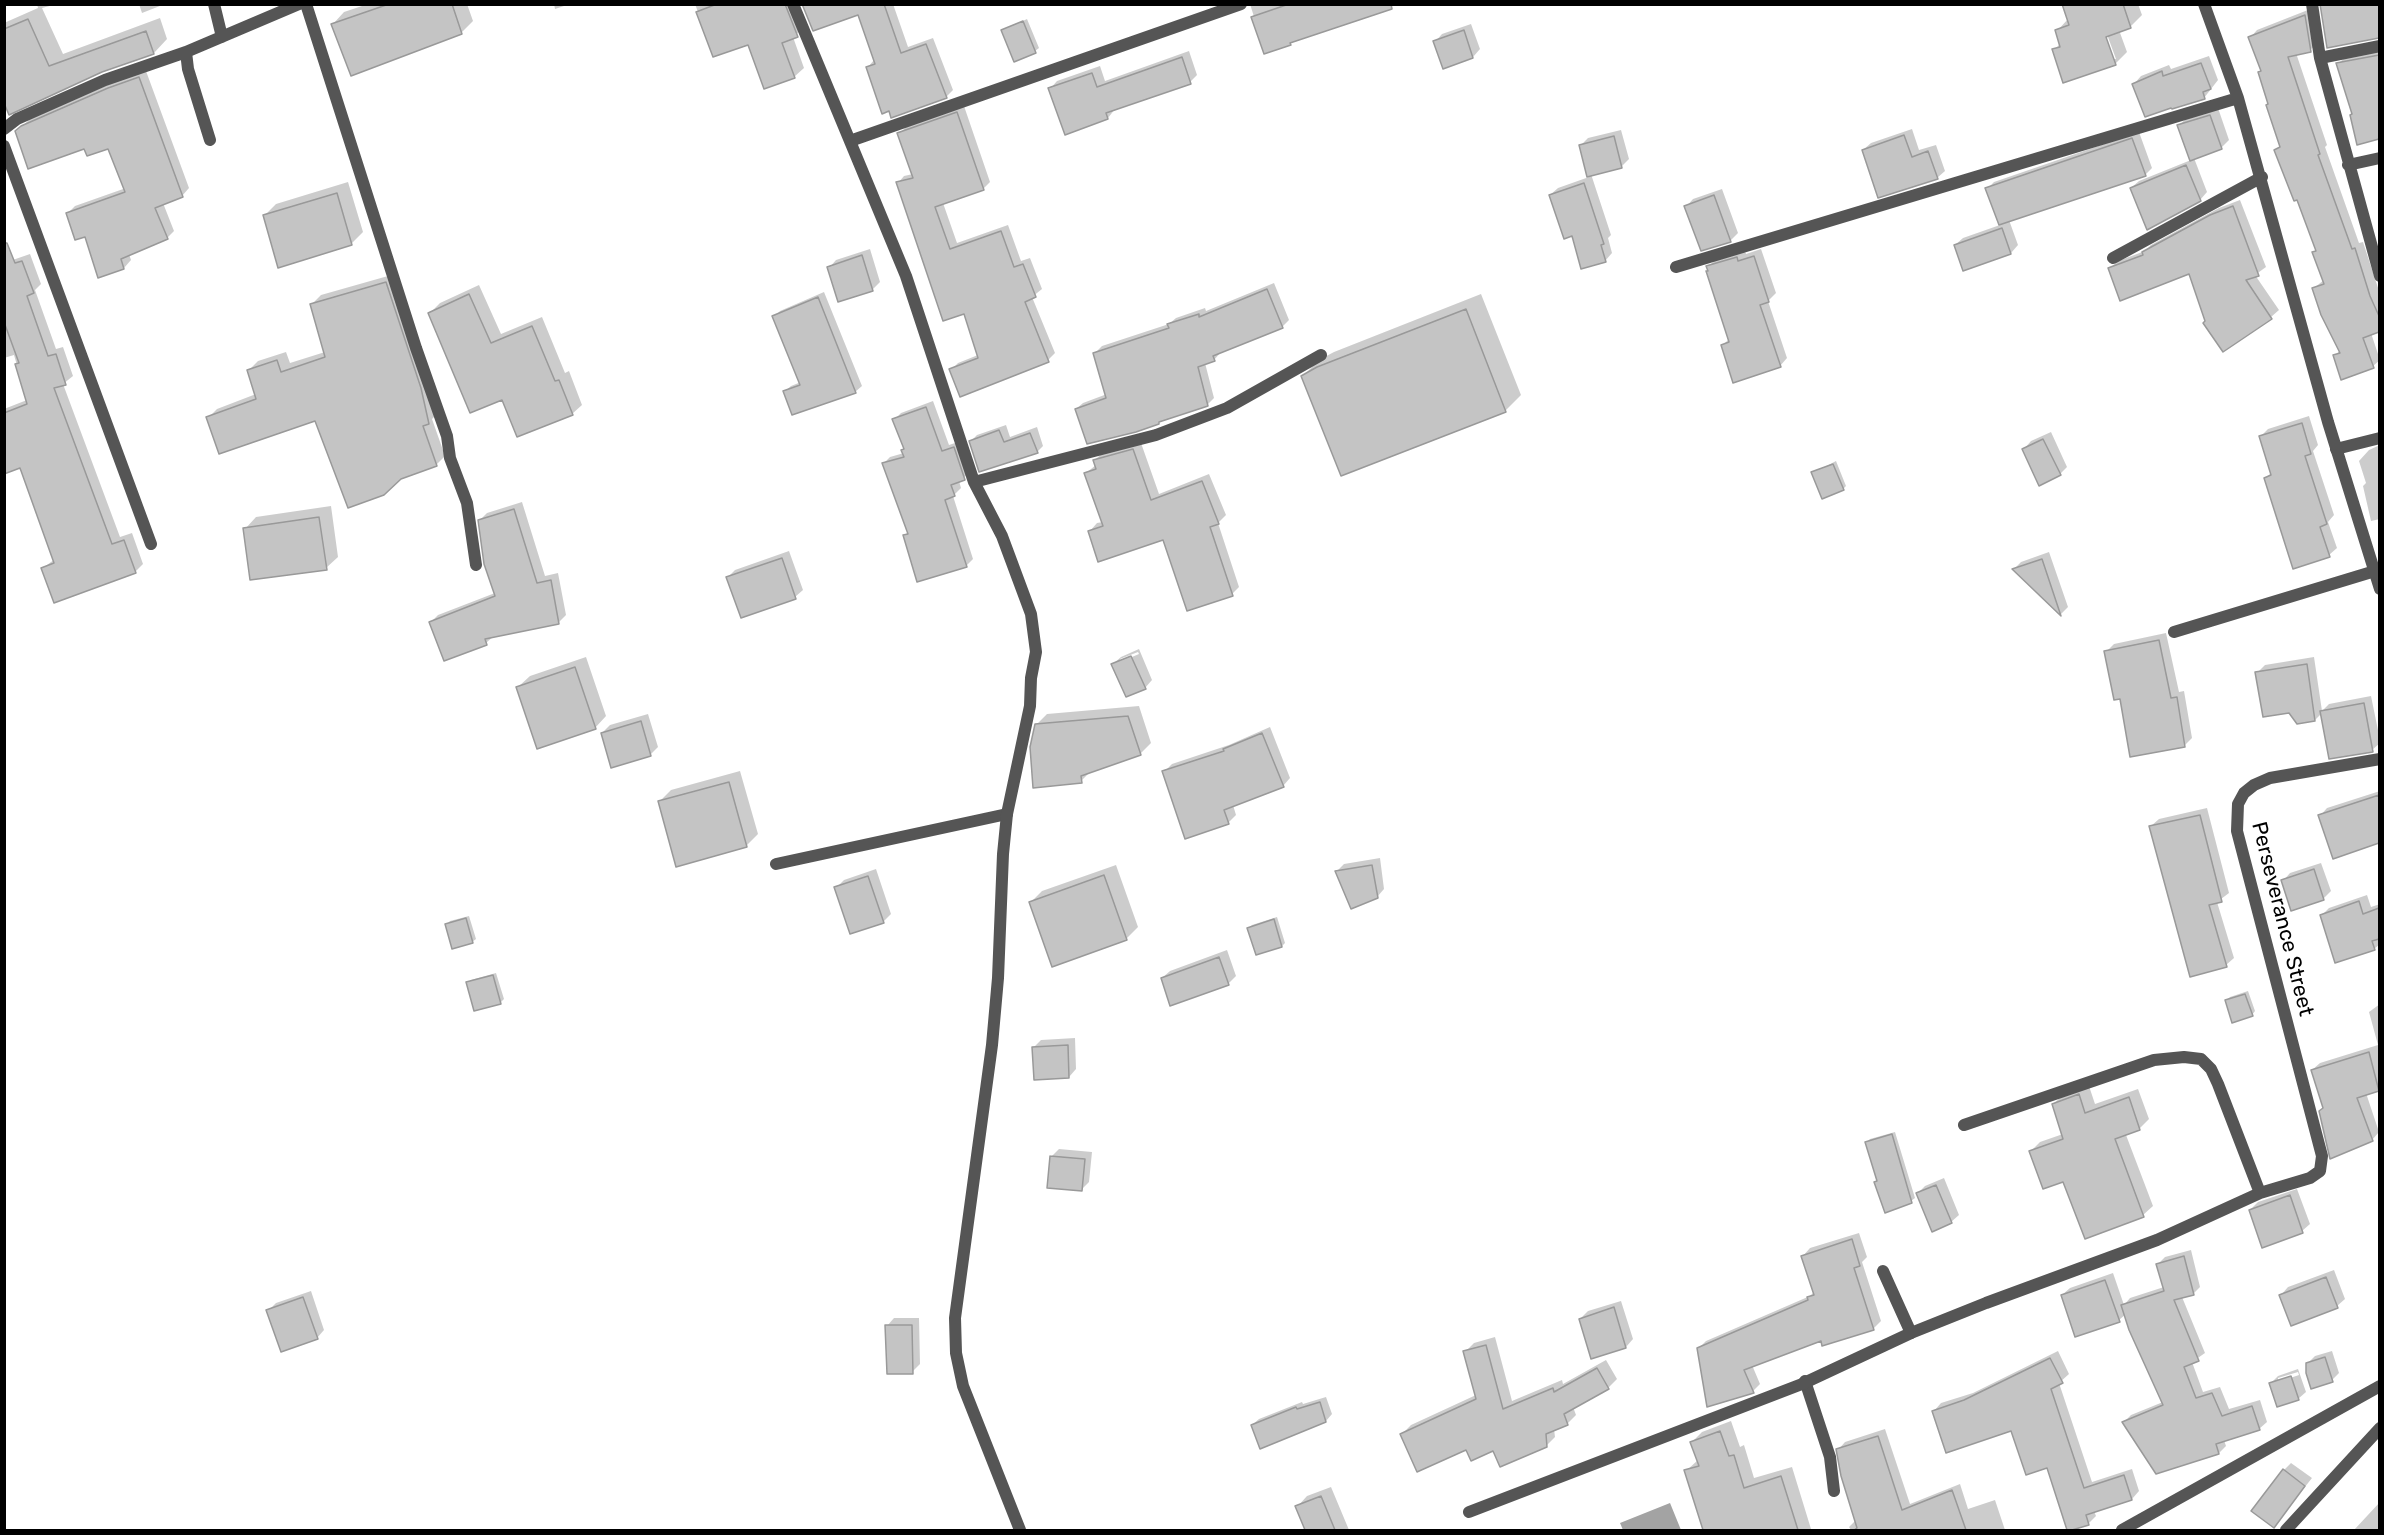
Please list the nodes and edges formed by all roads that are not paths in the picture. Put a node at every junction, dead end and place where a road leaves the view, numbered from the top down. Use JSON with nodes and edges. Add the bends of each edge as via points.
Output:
{"nodes":[{"id":1,"x":214,"y":4,"type":"edge"},
{"id":2,"x":299,"y":4,"type":"edge"},
{"id":3,"x":306,"y":4,"type":"edge"},
{"id":4,"x":793,"y":4,"type":"edge"},
{"id":5,"x":1241,"y":4,"type":"edge"},
{"id":6,"x":2204,"y":4,"type":"edge"},
{"id":7,"x":2312,"y":4,"type":"edge"},
{"id":8,"x":222,"y":38,"type":"junction"},
{"id":9,"x":2379,"y":46,"type":"edge"},
{"id":10,"x":186,"y":52,"type":"junction"},
{"id":11,"x":2320,"y":57,"type":"junction"},
{"id":12,"x":2238,"y":98,"type":"junction"},
{"id":13,"x":4,"y":129,"type":"edge"},
{"id":14,"x":210,"y":140,"type":"dead end"},
{"id":15,"x":850,"y":141,"type":"junction"},
{"id":16,"x":4,"y":146,"type":"edge"},
{"id":17,"x":2379,"y":158,"type":"edge"},
{"id":18,"x":2348,"y":165,"type":"junction"},
{"id":19,"x":2262,"y":177,"type":"junction"},
{"id":20,"x":2113,"y":258,"type":"dead end"},
{"id":21,"x":1676,"y":267,"type":"dead end"},
{"id":22,"x":2379,"y":276,"type":"edge"},
{"id":23,"x":1321,"y":355,"type":"dead end"},
{"id":24,"x":2379,"y":438,"type":"edge"},
{"id":25,"x":2336,"y":449,"type":"junction"},
{"id":26,"x":974,"y":482,"type":"junction"},
{"id":27,"x":151,"y":544,"type":"dead end"},
{"id":28,"x":476,"y":565,"type":"dead end"},
{"id":29,"x":2375,"y":571,"type":"junction"},
{"id":30,"x":2379,"y":589,"type":"edge"},
{"id":31,"x":2174,"y":632,"type":"dead end"},
{"id":32,"x":2379,"y":759,"type":"edge"},
{"id":33,"x":1007,"y":814,"type":"junction"},
{"id":34,"x":776,"y":864,"type":"dead end"},
{"id":35,"x":1964,"y":1125,"type":"dead end"},
{"id":36,"x":2260,"y":1192,"type":"junction"},
{"id":37,"x":1882,"y":1271,"type":"dead end"},
{"id":38,"x":1911,"y":1333,"type":"junction"},
{"id":39,"x":1805,"y":1381,"type":"junction"},
{"id":40,"x":2379,"y":1386,"type":"edge"},
{"id":41,"x":2379,"y":1428,"type":"edge"},
{"id":42,"x":1834,"y":1491,"type":"dead end"},
{"id":43,"x":1469,"y":1512,"type":"dead end"},
{"id":44,"x":1020,"y":1530,"type":"edge"},
{"id":45,"x":2122,"y":1530,"type":"edge"},
{"id":46,"x":2286,"y":1530,"type":"edge"}],
"edges":[{"from":1,"to":8,"type":"street"},
{"from":2,"to":8,"type":"street"},
{"from":3,"to":28,"type":"street","via":[[447,436],[450,458],[467,503]]},
{"from":4,"to":15,"type":"street"},
{"from":5,"to":15,"type":"street"},
{"from":6,"to":12,"type":"street"},
{"from":7,"to":11,"type":"street"},
{"from":8,"to":10,"type":"street"},
{"from":9,"to":11,"type":"street"},
{"from":10,"to":13,"type":"street","via":[[105,80],[17,119]]},
{"from":10,"to":14,"type":"street"},
{"from":11,"to":18,"type":"street"},
{"from":12,"to":19,"type":"street"},
{"from":12,"to":21,"type":"street"},
{"from":15,"to":26,"type":"street","via":[[906,276]]},
{"from":16,"to":27,"type":"street"},
{"from":17,"to":18,"type":"street"},
{"from":18,"to":22,"type":"street"},
{"from":19,"to":20,"type":"street"},
{"from":19,"to":25,"type":"street"},
{"from":23,"to":26,"type":"street","via":[[1227,408],[1156,435]]},
{"from":24,"to":25,"type":"street"},
{"from":25,"to":29,"type":"street"},
{"from":26,"to":33,"type":"street","via":[[1002,536],[1024,593],[1036,652],[1030,706]]},
{"from":29,"to":30,"type":"street"},
{"from":29,"to":31,"type":"street"},
{"from":32,"to":36,"type":"street","name":"Perseverance Street","via":[[2270,778],[2254,784],[2238,804],[2237,831],[2322,1156],[2320,1171],[2310,1178]]},
{"from":33,"to":34,"type":"street"},
{"from":33,"to":44,"type":"street","via":[[992,1045],[955,1318],[956,1353],[963,1386]]},
{"from":35,"to":36,"type":"street","via":[[2154,1060],[2201,1059],[2218,1084]]},
{"from":36,"to":38,"type":"street","via":[[2157,1240]]},
{"from":37,"to":38,"type":"street"},
{"from":38,"to":39,"type":"street"},
{"from":39,"to":42,"type":"street","via":[[1830,1456]]},
{"from":39,"to":43,"type":"street"},
{"from":40,"to":45,"type":"street"},
{"from":41,"to":46,"type":"street"}]}
